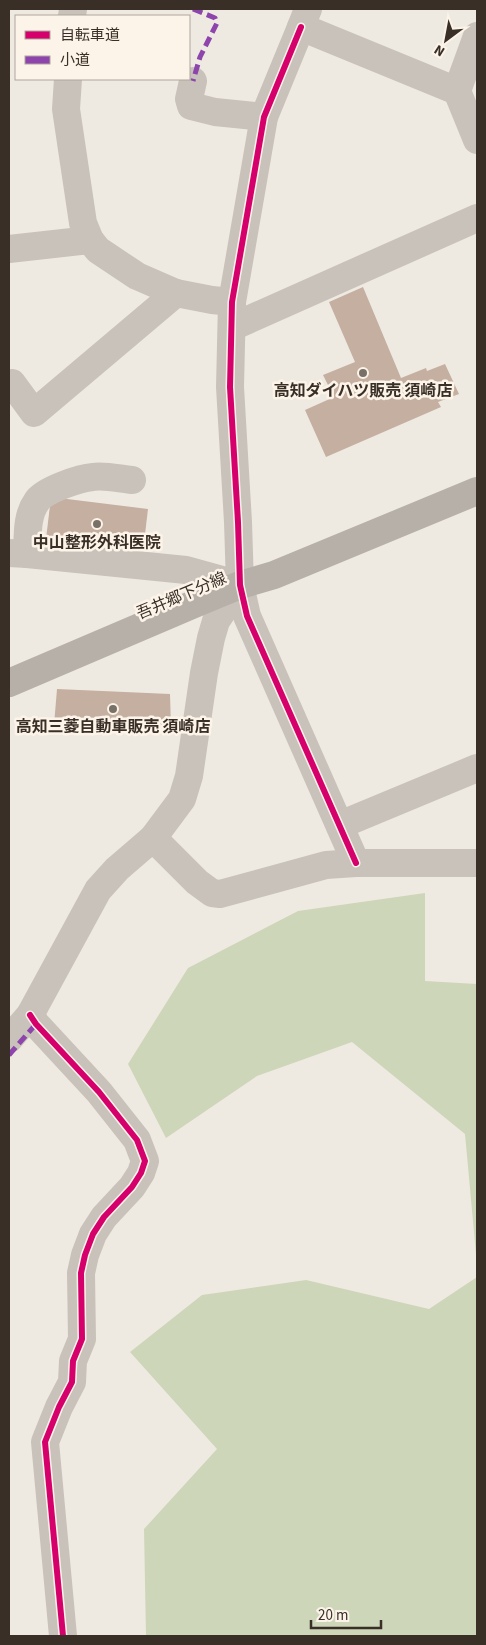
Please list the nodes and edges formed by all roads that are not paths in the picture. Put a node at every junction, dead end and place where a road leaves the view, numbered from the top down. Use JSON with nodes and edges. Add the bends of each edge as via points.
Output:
{"nodes":[{"id":1,"x":304,"y":18,"type":"edge"},
{"id":2,"x":477,"y":36,"type":"edge"},
{"id":3,"x":68,"y":80,"type":"edge"},
{"id":4,"x":193,"y":81,"type":"dead end"},
{"id":5,"x":457,"y":91,"type":"junction"},
{"id":6,"x":264,"y":117,"type":"junction"},
{"id":7,"x":477,"y":140,"type":"edge"},
{"id":8,"x":477,"y":218,"type":"edge"},
{"id":9,"x":90,"y":240,"type":"junction"},
{"id":10,"x":9,"y":249,"type":"edge"},
{"id":11,"x":176,"y":293,"type":"junction"},
{"id":12,"x":232,"y":314,"type":"junction"},
{"id":13,"x":9,"y":385,"type":"edge"},
{"id":14,"x":132,"y":480,"type":"dead end"},
{"id":15,"x":477,"y":491,"type":"edge"},
{"id":16,"x":18,"y":554,"type":"edge"},
{"id":17,"x":240,"y":585,"type":"junction"},
{"id":18,"x":9,"y":684,"type":"edge"},
{"id":19,"x":477,"y":768,"type":"edge"},
{"id":20,"x":340,"y":825,"type":"junction"},
{"id":21,"x":153,"y":838,"type":"junction"},
{"id":22,"x":356,"y":864,"type":"junction"},
{"id":23,"x":477,"y":864,"type":"edge"},
{"id":24,"x":30,"y":1015,"type":"junction"},
{"id":25,"x":9,"y":1039,"type":"edge"},
{"id":26,"x":63,"y":1636,"type":"edge"}],
"edges":[{"from":1,"to":5,"type":"street"},
{"from":1,"to":6,"type":"street"},
{"from":2,"to":5,"type":"street"},
{"from":3,"to":9,"type":"street","via":[[66,109],[83,223]]},
{"from":4,"to":6,"type":"street","via":[[189,99],[191,106]]},
{"from":5,"to":7,"type":"street"},
{"from":6,"to":12,"type":"street"},
{"from":8,"to":12,"type":"street"},
{"from":9,"to":10,"type":"street"},
{"from":9,"to":11,"type":"street","via":[[98,250],[137,276]]},
{"from":11,"to":12,"type":"street","via":[[212,300]]},
{"from":11,"to":13,"type":"street","via":[[34,413],[12,383]]},
{"from":12,"to":17,"type":"street","via":[[230,386]]},
{"from":14,"to":16,"type":"street","via":[[94,477],[42,495],[36,502]]},
{"from":15,"to":17,"type":"main road","name":"吾井郷下分線","via":[[274,575]]},
{"from":16,"to":17,"type":"street","via":[[186,570]]},
{"from":17,"to":18,"type":"main road","name":"吾井郷下分線"},
{"from":17,"to":20,"type":"street","via":[[247,616]]},
{"from":17,"to":21,"type":"street","via":[[216,621],[211,638],[189,776],[182,799]]},
{"from":19,"to":20,"type":"street"},
{"from":20,"to":22,"type":"street"},
{"from":21,"to":22,"type":"street","via":[[212,893],[220,894],[326,865]]},
{"from":21,"to":24,"type":"street","via":[[98,890]]},
{"from":22,"to":23,"type":"street"},
{"from":24,"to":25,"type":"street"},
{"from":24,"to":26,"type":"street","via":[[100,1092],[137,1140],[145,1161],[132,1187],[93,1234],[85,1255],[81,1273],[82,1339],[73,1361],[72,1382],[45,1442]]}]}
